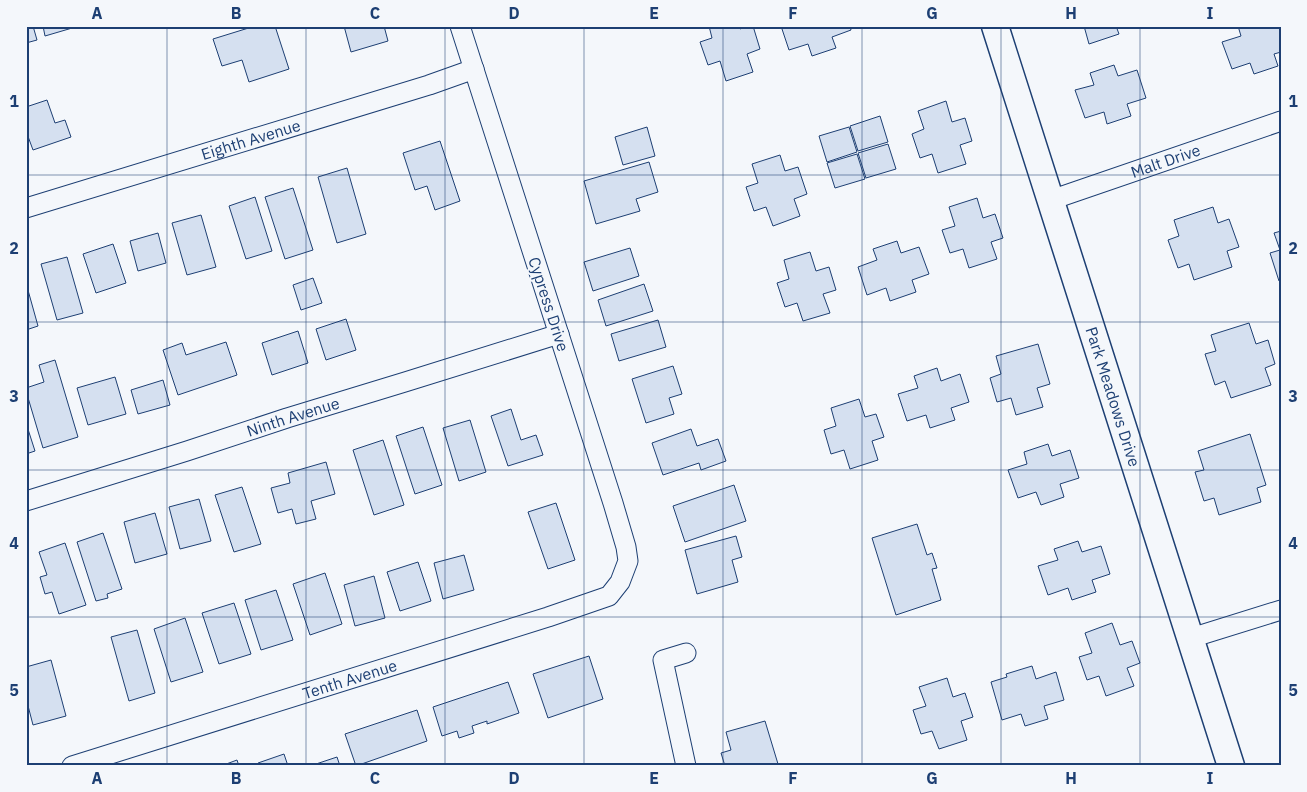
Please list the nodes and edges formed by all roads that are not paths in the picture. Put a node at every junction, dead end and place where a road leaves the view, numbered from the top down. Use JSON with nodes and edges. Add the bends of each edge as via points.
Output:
{"nodes":[{"id":1,"x":460,"y":26,"type":"edge"},
{"id":2,"x":995,"y":26,"type":"edge"},
{"id":3,"x":474,"y":70,"type":"junction"},
{"id":4,"x":1281,"y":121,"type":"edge"},
{"id":5,"x":1051,"y":200,"type":"junction"},
{"id":6,"x":26,"y":208,"type":"edge"},
{"id":7,"x":559,"y":334,"type":"junction"},
{"id":8,"x":26,"y":501,"type":"edge"},
{"id":9,"x":620,"y":582,"type":"joint"},
{"id":10,"x":1281,"y":610,"type":"edge"},
{"id":11,"x":1191,"y":638,"type":"junction"},
{"id":12,"x":686,"y":653,"type":"dead end"},
{"id":13,"x":72,"y":766,"type":"edge"},
{"id":14,"x":686,"y":766,"type":"edge"},
{"id":15,"x":1231,"y":766,"type":"edge"}],
"edges":[{"from":1,"to":3,"type":"street","name":"Cypress Drive"},
{"from":2,"to":5,"type":"street","name":"Park Meadows Drive"},
{"from":3,"to":6,"type":"street","name":"Eighth Avenue"},
{"from":3,"to":7,"type":"street","name":"Cypress Drive"},
{"from":4,"to":5,"type":"street","name":"Malt Drive"},
{"from":5,"to":11,"type":"street","name":"Park Meadows Drive"},
{"from":7,"to":8,"type":"street","name":"Ninth Avenue"},
{"from":7,"to":9,"type":"street","name":"Cypress Drive","via":[[626,547],[628,561]]},
{"from":9,"to":13,"type":"street","name":"Tenth Avenue","via":[[609,596],[548,617]]},
{"from":10,"to":11,"type":"street"},
{"from":11,"to":15,"type":"street","name":"Park Meadows Drive"},
{"from":12,"to":14,"type":"street","via":[[663,660]]}]}
